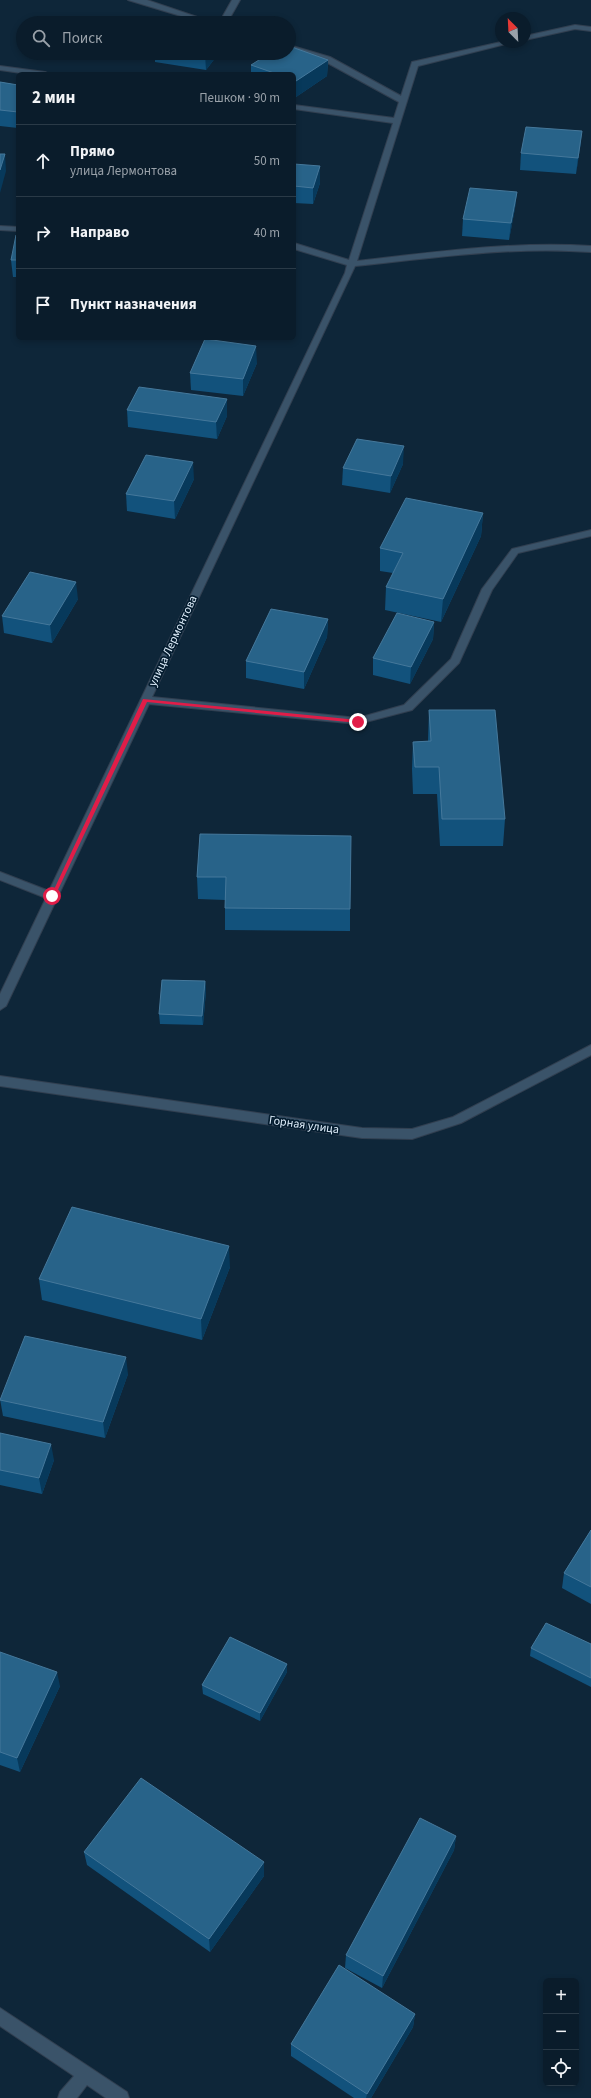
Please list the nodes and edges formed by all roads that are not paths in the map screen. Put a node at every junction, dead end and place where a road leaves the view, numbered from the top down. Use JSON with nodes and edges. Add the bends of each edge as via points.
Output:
{"nodes":[{"id":1,"x":132,"y":0,"type":"edge"},
{"id":2,"x":236,"y":0,"type":"edge"},
{"id":3,"x":141,"y":1,"type":"edge"},
{"id":4,"x":189,"y":16,"type":"edge"},
{"id":5,"x":227,"y":16,"type":"edge"},
{"id":6,"x":591,"y":29,"type":"edge"},
{"id":7,"x":531,"y":37,"type":"edge"},
{"id":8,"x":495,"y":45,"type":"edge"},
{"id":9,"x":296,"y":49,"type":"edge"},
{"id":10,"x":0,"y":68,"type":"edge"},
{"id":11,"x":30,"y":72,"type":"edge"},
{"id":12,"x":404,"y":101,"type":"junction"},
{"id":13,"x":296,"y":107,"type":"edge"},
{"id":14,"x":398,"y":121,"type":"junction"},
{"id":15,"x":0,"y":228,"type":"edge"},
{"id":16,"x":16,"y":229,"type":"edge"},
{"id":17,"x":296,"y":247,"type":"edge"},
{"id":18,"x":591,"y":249,"type":"edge"},
{"id":19,"x":352,"y":264,"type":"junction"},
{"id":20,"x":591,"y":533,"type":"edge"},
{"id":21,"x":145,"y":700,"type":"junction"},
{"id":22,"x":0,"y":876,"type":"edge"},
{"id":23,"x":52,"y":896,"type":"junction"},
{"id":24,"x":0,"y":1006,"type":"edge"},
{"id":25,"x":591,"y":1050,"type":"edge"},
{"id":26,"x":0,"y":1081,"type":"edge"},
{"id":27,"x":0,"y":2016,"type":"edge"},
{"id":28,"x":86,"y":2074,"type":"junction"},
{"id":29,"x":66,"y":2098,"type":"edge"},
{"id":30,"x":121,"y":2098,"type":"edge"}],
"edges":[{"from":1,"to":3,"type":"street"},
{"from":2,"to":5,"type":"street"},
{"from":3,"to":4,"type":"street"},
{"from":6,"to":7,"type":"street","via":[[574,27]]},
{"from":8,"to":12,"type":"street","name":"улица Лермонтова","via":[[415,64]]},
{"from":9,"to":12,"type":"street","via":[[327,59]]},
{"from":10,"to":11,"type":"street"},
{"from":12,"to":14,"type":"street","name":"улица Лермонтова"},
{"from":13,"to":14,"type":"street"},
{"from":14,"to":19,"type":"street","name":"улица Лермонтова"},
{"from":15,"to":16,"type":"street"},
{"from":17,"to":19,"type":"street"},
{"from":18,"to":19,"type":"street","via":[[564,247],[479,250]]},
{"from":19,"to":21,"type":"street","name":"улица Лермонтова"},
{"from":20,"to":21,"type":"street","via":[[514,551],[487,589],[455,661],[408,708],[358,722]]},
{"from":21,"to":23,"type":"street","name":"улица Лермонтова"},
{"from":22,"to":23,"type":"street"},
{"from":23,"to":24,"type":"street","name":"улица Лермонтова"},
{"from":25,"to":26,"type":"street","name":"Горная улица","via":[[457,1120],[412,1134],[362,1134]]},
{"from":27,"to":28,"type":"street"},
{"from":28,"to":29,"type":"street"},
{"from":28,"to":30,"type":"street"}]}
